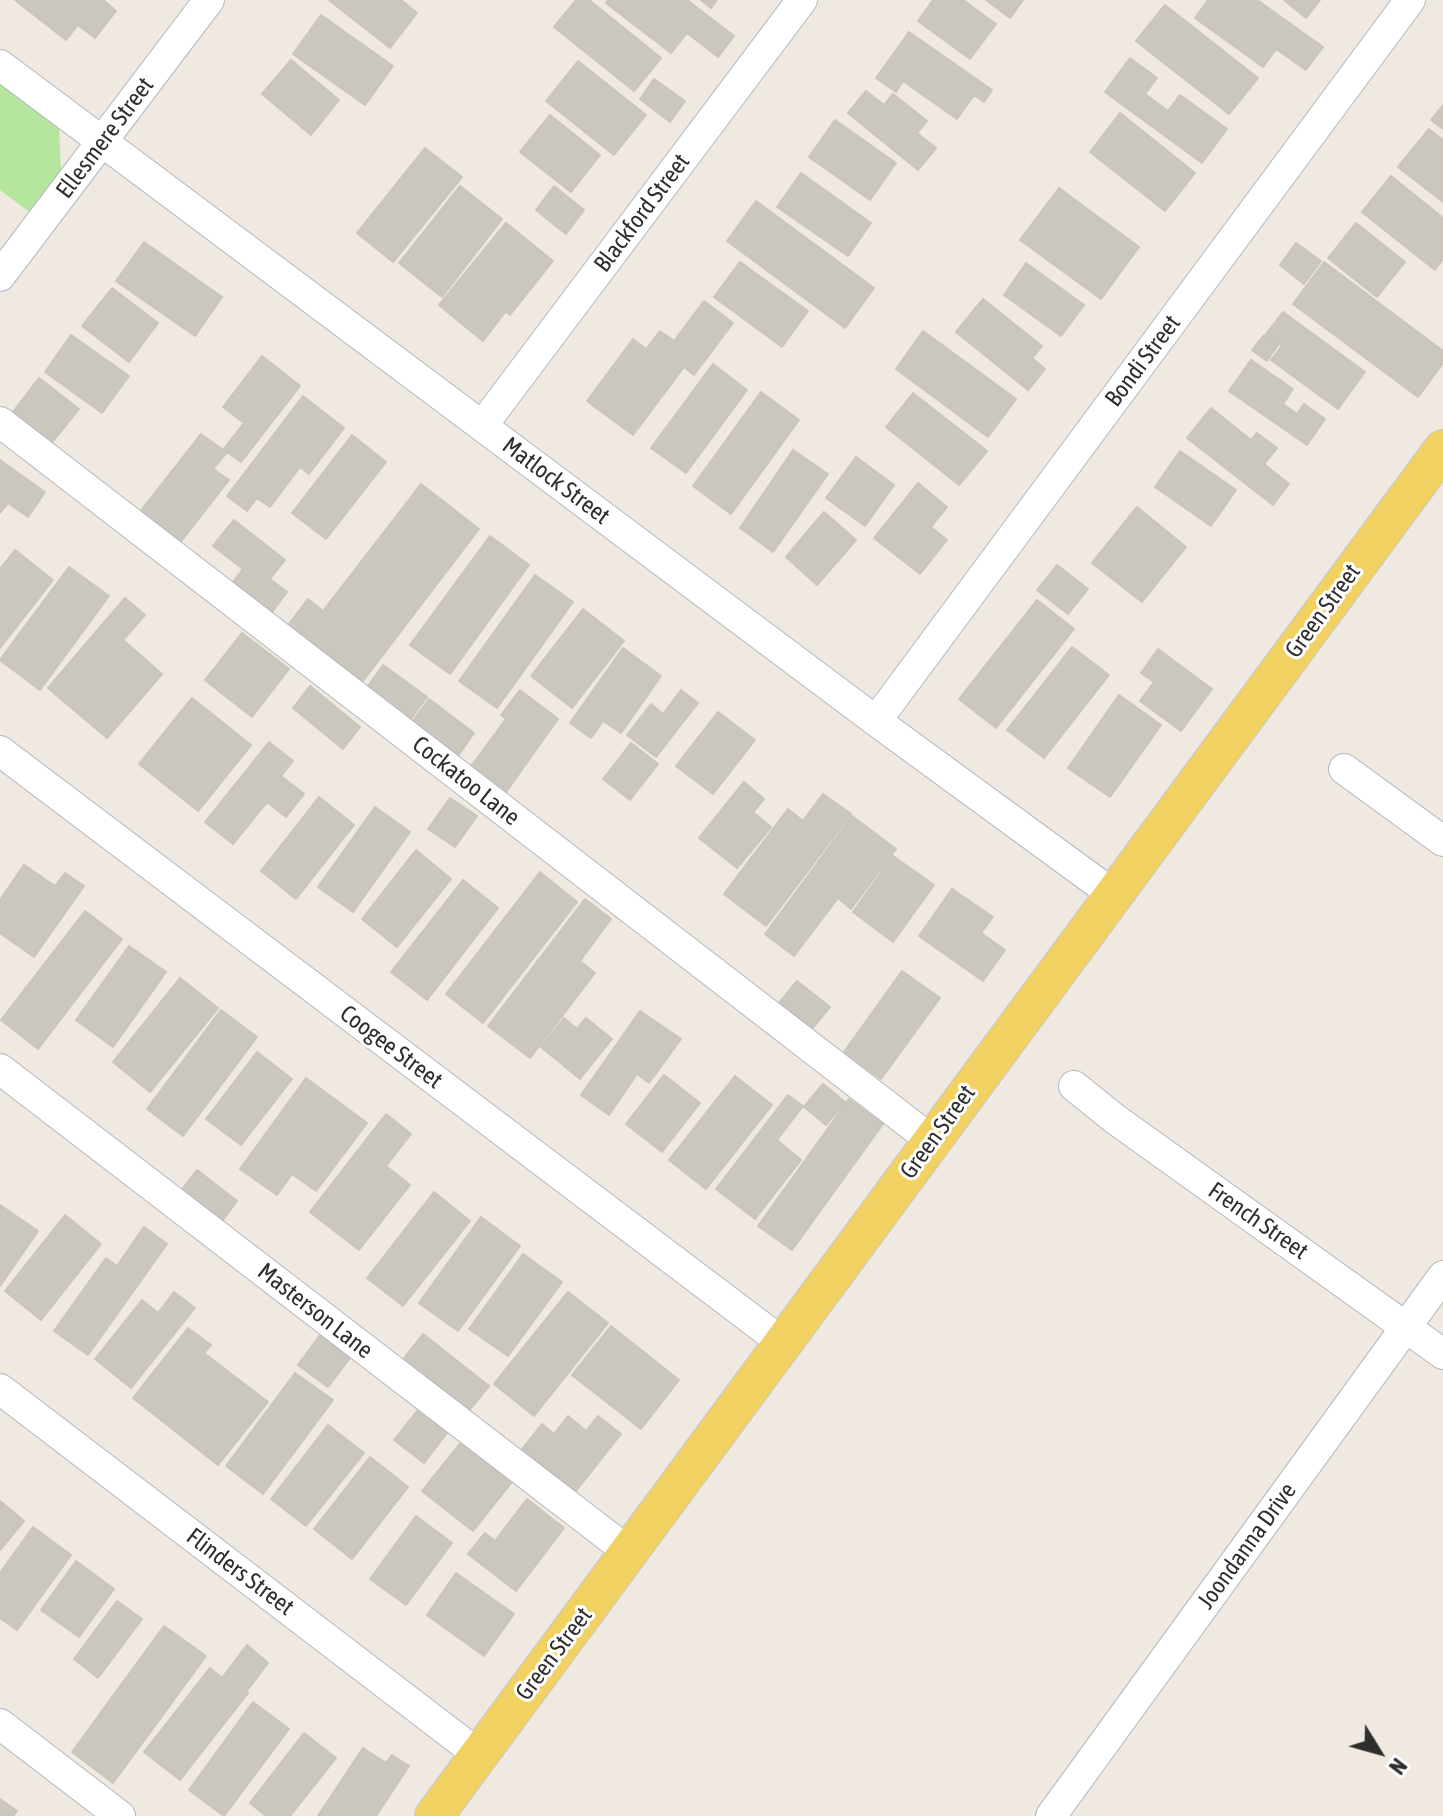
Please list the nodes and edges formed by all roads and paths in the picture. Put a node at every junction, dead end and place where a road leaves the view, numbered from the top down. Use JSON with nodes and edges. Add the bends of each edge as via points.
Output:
{"nodes":[{"id":1,"x":209,"y":0,"type":"edge"},
{"id":2,"x":802,"y":0,"type":"edge"},
{"id":3,"x":1410,"y":0,"type":"edge"},
{"id":4,"x":0,"y":65,"type":"edge"},
{"id":5,"x":103,"y":141,"type":"junction"},
{"id":6,"x":0,"y":276,"type":"edge"},
{"id":7,"x":0,"y":422,"type":"edge"},
{"id":8,"x":482,"y":426,"type":"junction"},
{"id":9,"x":1443,"y":449,"type":"edge"},
{"id":10,"x":876,"y":721,"type":"junction"},
{"id":11,"x":0,"y":751,"type":"edge"},
{"id":12,"x":1344,"y":769,"type":"dead end"},
{"id":13,"x":1443,"y":841,"type":"edge"},
{"id":14,"x":1114,"y":895,"type":"junction"},
{"id":15,"x":0,"y":1069,"type":"edge"},
{"id":16,"x":1074,"y":1086,"type":"dead end"},
{"id":17,"x":931,"y":1140,"type":"junction"},
{"id":18,"x":1443,"y":1276,"type":"edge"},
{"id":19,"x":1407,"y":1326,"type":"junction"},
{"id":20,"x":783,"y":1343,"type":"junction"},
{"id":21,"x":1443,"y":1354,"type":"edge"},
{"id":22,"x":0,"y":1389,"type":"edge"},
{"id":23,"x":630,"y":1553,"type":"junction"},
{"id":24,"x":0,"y":1724,"type":"edge"},
{"id":25,"x":479,"y":1755,"type":"junction"},
{"id":26,"x":120,"y":1816,"type":"edge"},
{"id":27,"x":434,"y":1816,"type":"edge"},
{"id":28,"x":1051,"y":1816,"type":"edge"}],
"edges":[{"from":1,"to":5,"type":"street","name":"Ellesmere Street"},
{"from":2,"to":8,"type":"street","name":"Blackford Street"},
{"from":3,"to":10,"type":"street","name":"Bondi Street"},
{"from":4,"to":5,"type":"street","name":"Matlock Street"},
{"from":5,"to":6,"type":"street","name":"Ellesmere Street"},
{"from":5,"to":8,"type":"street","name":"Matlock Street"},
{"from":7,"to":17,"type":"street","name":"Cockatoo Lane"},
{"from":8,"to":10,"type":"street","name":"Matlock Street"},
{"from":9,"to":14,"type":"main road","name":"Green Street"},
{"from":10,"to":14,"type":"street","name":"Matlock Street"},
{"from":11,"to":20,"type":"street","name":"Coogee Street"},
{"from":12,"to":13,"type":"street"},
{"from":14,"to":17,"type":"main road","name":"Green Street"},
{"from":15,"to":23,"type":"street","name":"Masterson Lane"},
{"from":16,"to":19,"type":"street","name":"French Street"},
{"from":17,"to":20,"type":"main road","name":"Green Street"},
{"from":18,"to":19,"type":"street","name":"Joondanna Drive"},
{"from":19,"to":21,"type":"street","name":"French Street"},
{"from":19,"to":28,"type":"street","name":"Joondanna Drive"},
{"from":20,"to":23,"type":"main road","name":"Green Street"},
{"from":22,"to":25,"type":"street","name":"Flinders Street"},
{"from":23,"to":25,"type":"main road","name":"Green Street"},
{"from":24,"to":26,"type":"street"},
{"from":25,"to":27,"type":"main road","name":"Green Street"}]}
